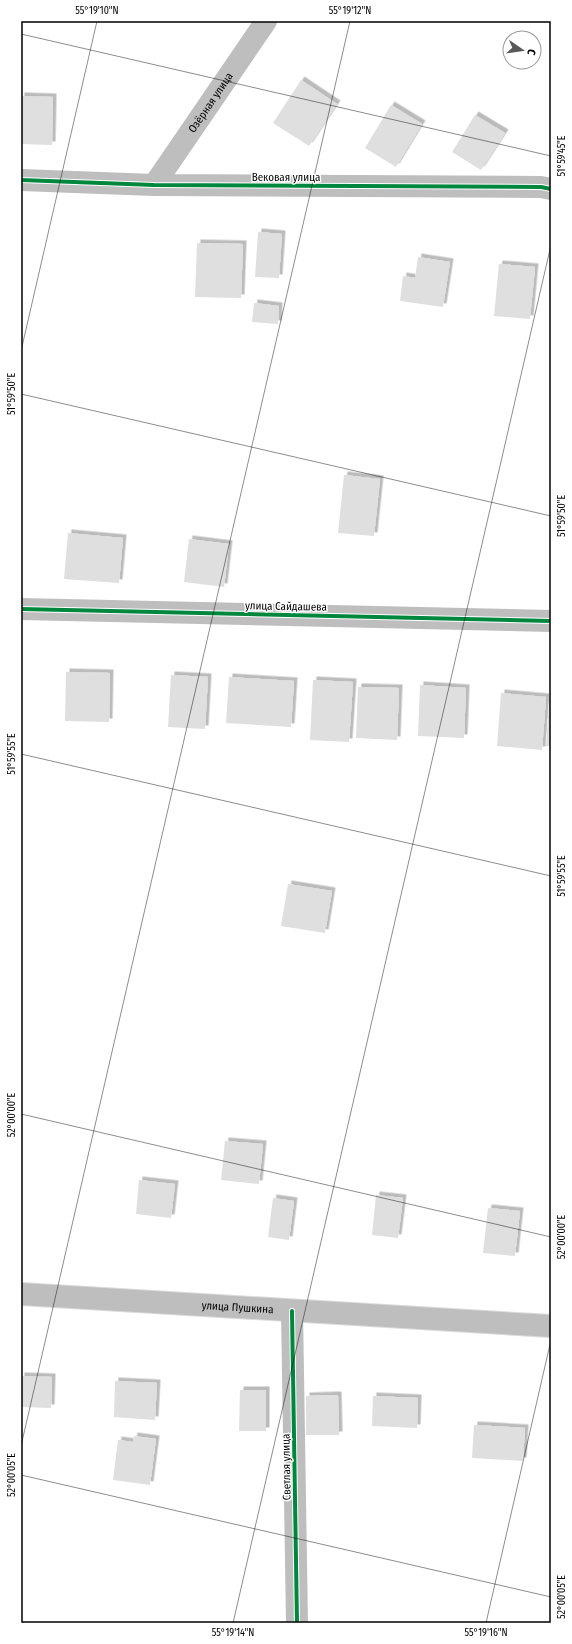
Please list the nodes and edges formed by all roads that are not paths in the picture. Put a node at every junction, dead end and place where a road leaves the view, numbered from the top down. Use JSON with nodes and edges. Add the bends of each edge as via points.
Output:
{"nodes":[{"id":1,"x":266,"y":21,"type":"edge"},
{"id":2,"x":21,"y":180,"type":"edge"},
{"id":3,"x":154,"y":185,"type":"junction"},
{"id":4,"x":549,"y":188,"type":"edge"},
{"id":5,"x":21,"y":609,"type":"edge"},
{"id":6,"x":551,"y":620,"type":"edge"},
{"id":7,"x":21,"y":1294,"type":"edge"},
{"id":8,"x":292,"y":1311,"type":"junction"},
{"id":9,"x":551,"y":1326,"type":"edge"},
{"id":10,"x":297,"y":1623,"type":"edge"}],
"edges":[{"from":1,"to":3,"type":"street","name":"Озёрная улица"},
{"from":2,"to":3,"type":"street","name":"Вековая улица"},
{"from":3,"to":4,"type":"street","name":"Вековая улица"},
{"from":5,"to":6,"type":"street","name":"улица Сайдашева"},
{"from":7,"to":8,"type":"street","name":"улица Пушкина"},
{"from":8,"to":9,"type":"street","name":"улица Пушкина"},
{"from":8,"to":10,"type":"street","name":"Светлая улица"}]}
